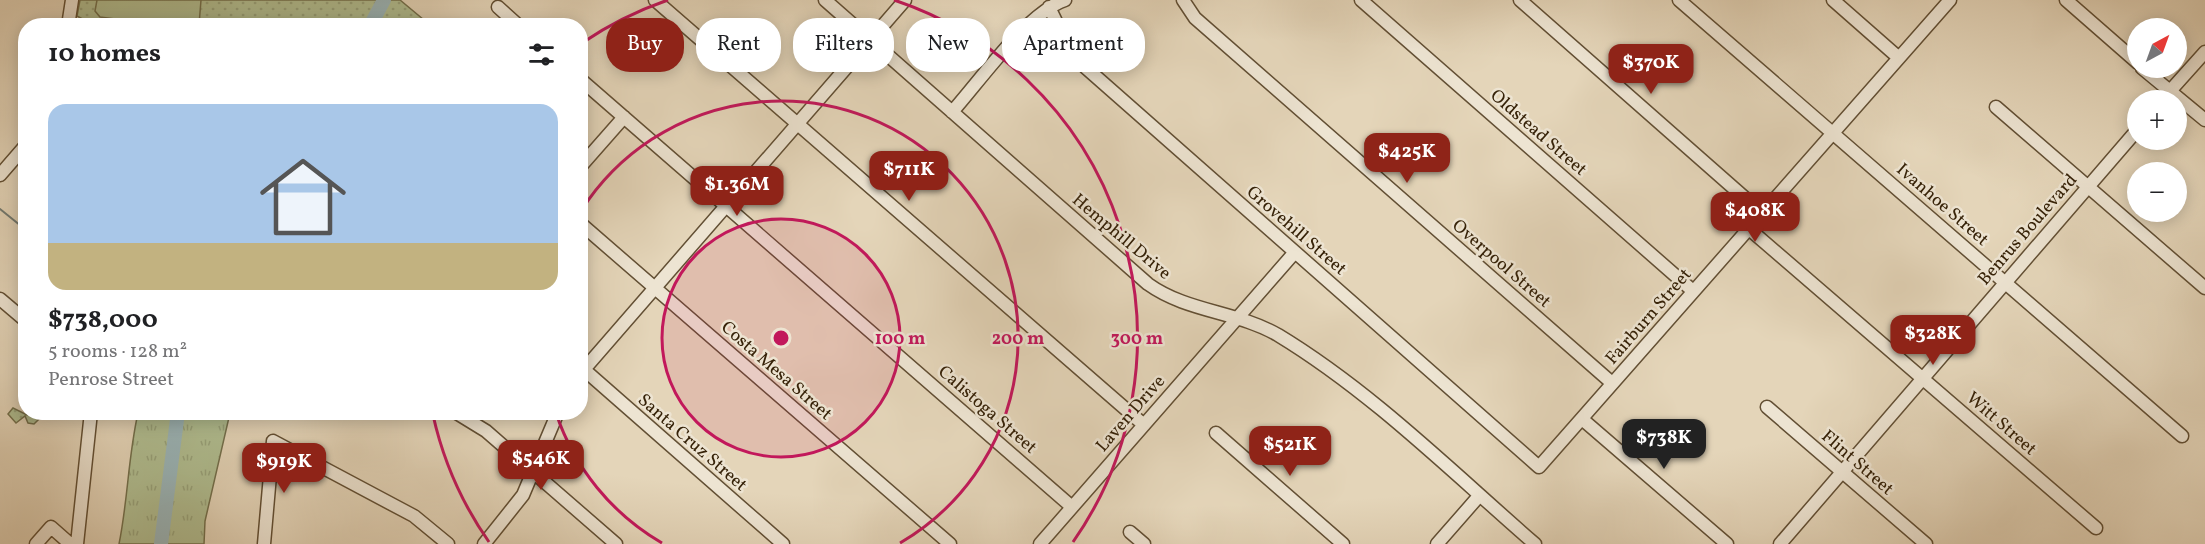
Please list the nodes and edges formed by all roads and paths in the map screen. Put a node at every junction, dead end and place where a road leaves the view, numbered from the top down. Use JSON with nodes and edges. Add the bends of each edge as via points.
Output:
{"nodes":[{"id":1,"x":72,"y":0,"type":"edge"},
{"id":2,"x":655,"y":0,"type":"edge"},
{"id":3,"x":825,"y":0,"type":"edge"},
{"id":4,"x":905,"y":0,"type":"edge"},
{"id":5,"x":1065,"y":0,"type":"edge"},
{"id":6,"x":1183,"y":0,"type":"edge"},
{"id":7,"x":1361,"y":0,"type":"edge"},
{"id":8,"x":1520,"y":0,"type":"edge"},
{"id":9,"x":1679,"y":0,"type":"edge"},
{"id":10,"x":1833,"y":0,"type":"edge"},
{"id":11,"x":1950,"y":0,"type":"edge"},
{"id":12,"x":2066,"y":0,"type":"edge"},
{"id":13,"x":498,"y":7,"type":"dead end"},
{"id":14,"x":1049,"y":7,"type":"junction"},
{"id":15,"x":69,"y":18,"type":"edge"},
{"id":16,"x":510,"y":18,"type":"edge"},
{"id":17,"x":846,"y":18,"type":"edge"},
{"id":18,"x":889,"y":18,"type":"edge"},
{"id":19,"x":2205,"y":52,"type":"edge"},
{"id":20,"x":2127,"y":53,"type":"edge"},
{"id":21,"x":1899,"y":58,"type":"junction"},
{"id":22,"x":894,"y":60,"type":"edge"},
{"id":23,"x":843,"y":72,"type":"edge"},
{"id":24,"x":2151,"y":78,"type":"edge"},
{"id":25,"x":588,"y":86,"type":"edge"},
{"id":26,"x":2161,"y":90,"type":"edge"},
{"id":27,"x":2171,"y":90,"type":"edge"},
{"id":28,"x":1996,"y":107,"type":"dead end"},
{"id":29,"x":2187,"y":109,"type":"edge"},
{"id":30,"x":952,"y":112,"type":"junction"},
{"id":31,"x":624,"y":117,"type":"junction"},
{"id":32,"x":2205,"y":120,"type":"edge"},
{"id":33,"x":798,"y":124,"type":"junction"},
{"id":34,"x":1832,"y":133,"type":"junction"},
{"id":35,"x":2127,"y":142,"type":"edge"},
{"id":36,"x":18,"y":158,"type":"edge"},
{"id":37,"x":588,"y":158,"type":"edge"},
{"id":38,"x":0,"y":175,"type":"edge"},
{"id":39,"x":2088,"y":186,"type":"junction"},
{"id":40,"x":727,"y":206,"type":"junction"},
{"id":41,"x":1762,"y":213,"type":"junction"},
{"id":42,"x":1748,"y":228,"type":"junction"},
{"id":43,"x":588,"y":230,"type":"edge"},
{"id":44,"x":1295,"y":252,"type":"junction"},
{"id":45,"x":2006,"y":282,"type":"junction"},
{"id":46,"x":655,"y":288,"type":"junction"},
{"id":47,"x":2205,"y":288,"type":"edge"},
{"id":48,"x":1693,"y":291,"type":"junction"},
{"id":49,"x":0,"y":299,"type":"edge"},
{"id":50,"x":18,"y":314,"type":"edge"},
{"id":51,"x":1238,"y":317,"type":"junction"},
{"id":52,"x":588,"y":363,"type":"edge"},
{"id":53,"x":588,"y":375,"type":"edge"},
{"id":54,"x":1923,"y":378,"type":"junction"},
{"id":55,"x":1612,"y":383,"type":"junction"},
{"id":56,"x":1767,"y":407,"type":"dead end"},
{"id":57,"x":1582,"y":419,"type":"junction"},
{"id":58,"x":90,"y":420,"type":"edge"},
{"id":59,"x":467,"y":420,"type":"edge"},
{"id":60,"x":555,"y":420,"type":"edge"},
{"id":61,"x":1144,"y":425,"type":"junction"},
{"id":62,"x":1216,"y":433,"type":"dead end"},
{"id":63,"x":2182,"y":436,"type":"dead end"},
{"id":64,"x":1539,"y":467,"type":"joint"},
{"id":65,"x":1842,"y":472,"type":"junction"},
{"id":66,"x":533,"y":473,"type":"junction"},
{"id":67,"x":1479,"y":496,"type":"junction"},
{"id":68,"x":1072,"y":507,"type":"junction"},
{"id":69,"x":2096,"y":528,"type":"dead end"},
{"id":70,"x":1130,"y":532,"type":"dead end"},
{"id":71,"x":36,"y":544,"type":"edge"},
{"id":72,"x":76,"y":544,"type":"edge"},
{"id":73,"x":264,"y":544,"type":"edge"},
{"id":74,"x":448,"y":544,"type":"edge"},
{"id":75,"x":484,"y":544,"type":"edge"},
{"id":76,"x":616,"y":544,"type":"edge"},
{"id":77,"x":783,"y":544,"type":"edge"},
{"id":78,"x":950,"y":544,"type":"edge"},
{"id":79,"x":1040,"y":544,"type":"edge"},
{"id":80,"x":1144,"y":544,"type":"edge"},
{"id":81,"x":1343,"y":544,"type":"edge"},
{"id":82,"x":1437,"y":544,"type":"edge"},
{"id":83,"x":1535,"y":544,"type":"edge"},
{"id":84,"x":1727,"y":544,"type":"edge"},
{"id":85,"x":1780,"y":544,"type":"edge"},
{"id":86,"x":1926,"y":544,"type":"edge"}],
"edges":[{"from":1,"to":15,"type":"street"},
{"from":2,"to":33,"type":"street"},
{"from":3,"to":17,"type":"street","name":"Hemphill Drive"},
{"from":4,"to":18,"type":"street"},
{"from":5,"to":14,"type":"street"},
{"from":6,"to":55,"type":"street","name":"Overpool Street","via":[[1195,18]]},
{"from":7,"to":48,"type":"street","name":"Oldstead Street"},
{"from":8,"to":41,"type":"street"},
{"from":9,"to":34,"type":"street","name":"Ivanhoe Street"},
{"from":10,"to":21,"type":"street"},
{"from":11,"to":21,"type":"street","name":"Fairburn Street"},
{"from":12,"to":20,"type":"street"},
{"from":13,"to":16,"type":"street"},
{"from":14,"to":30,"type":"street"},
{"from":14,"to":44,"type":"street","name":"Grovehill Street","via":[[1066,42],[1085,67]]},
{"from":19,"to":27,"type":"street"},
{"from":21,"to":34,"type":"street","name":"Fairburn Street"},
{"from":22,"to":30,"type":"street","name":"Hemphill Drive"},
{"from":23,"to":33,"type":"street"},
{"from":24,"to":26,"type":"street"},
{"from":25,"to":31,"type":"street","name":"Calistoga Street"},
{"from":28,"to":39,"type":"street"},
{"from":29,"to":32,"type":"street"},
{"from":30,"to":51,"type":"street","name":"Hemphill Drive","via":[[1153,288],[1181,303]]},
{"from":31,"to":37,"type":"street"},
{"from":31,"to":40,"type":"street","name":"Calistoga Street"},
{"from":33,"to":40,"type":"street"},
{"from":33,"to":61,"type":"street"},
{"from":34,"to":41,"type":"street","name":"Fairburn Street"},
{"from":34,"to":45,"type":"street","name":"Ivanhoe Street"},
{"from":35,"to":39,"type":"street","name":"Benrus Boulevard"},
{"from":36,"to":38,"type":"street"},
{"from":39,"to":45,"type":"street","name":"Benrus Boulevard"},
{"from":39,"to":47,"type":"street"},
{"from":40,"to":46,"type":"street"},
{"from":40,"to":68,"type":"street","name":"Calistoga Street"},
{"from":41,"to":42,"type":"street","name":"Fairburn Street"},
{"from":42,"to":48,"type":"street","name":"Fairburn Street"},
{"from":42,"to":54,"type":"street","name":"Witt Street"},
{"from":43,"to":46,"type":"street","name":"Costa Mesa Street"},
{"from":44,"to":51,"type":"street","name":"Laven Drive"},
{"from":44,"to":64,"type":"street","name":"Grovehill Street"},
{"from":45,"to":54,"type":"street","name":"Benrus Boulevard"},
{"from":45,"to":63,"type":"street","name":"Ivanhoe Street"},
{"from":46,"to":52,"type":"street"},
{"from":46,"to":78,"type":"street","name":"Costa Mesa Street"},
{"from":48,"to":55,"type":"street","name":"Fairburn Street"},
{"from":49,"to":50,"type":"street"},
{"from":51,"to":61,"type":"street","name":"Laven Drive"},
{"from":51,"to":67,"type":"street","name":"Hemphill Drive","via":[[1276,334],[1352,385]]},
{"from":53,"to":77,"type":"street","name":"Santa Cruz Street"},
{"from":54,"to":65,"type":"street","name":"Benrus Boulevard"},
{"from":54,"to":69,"type":"street","name":"Witt Street"},
{"from":55,"to":57,"type":"street","name":"Fairburn Street"},
{"from":56,"to":65,"type":"street","name":"Flint Street"},
{"from":57,"to":64,"type":"street","name":"Fairburn Street"},
{"from":57,"to":84,"type":"street"},
{"from":58,"to":72,"type":"street"},
{"from":59,"to":66,"type":"street","via":[[486,431]]},
{"from":60,"to":66,"type":"street"},
{"from":61,"to":68,"type":"street","name":"Laven Drive"},
{"from":62,"to":81,"type":"street"},
{"from":65,"to":85,"type":"street","name":"Benrus Boulevard"},
{"from":65,"to":86,"type":"street","name":"Flint Street"},
{"from":66,"to":75,"type":"street","via":[[519,501]]},
{"from":66,"to":76,"type":"street"},
{"from":67,"to":82,"type":"street"},
{"from":67,"to":83,"type":"street","name":"Hemphill Drive"},
{"from":68,"to":79,"type":"street","name":"Laven Drive"},
{"from":70,"to":80,"type":"street"},
{"from":71,"to":72,"type":"street","via":[[51,527]]},
{"from":73,"to":74,"type":"street","via":[[273,441],[414,516]]}]}
